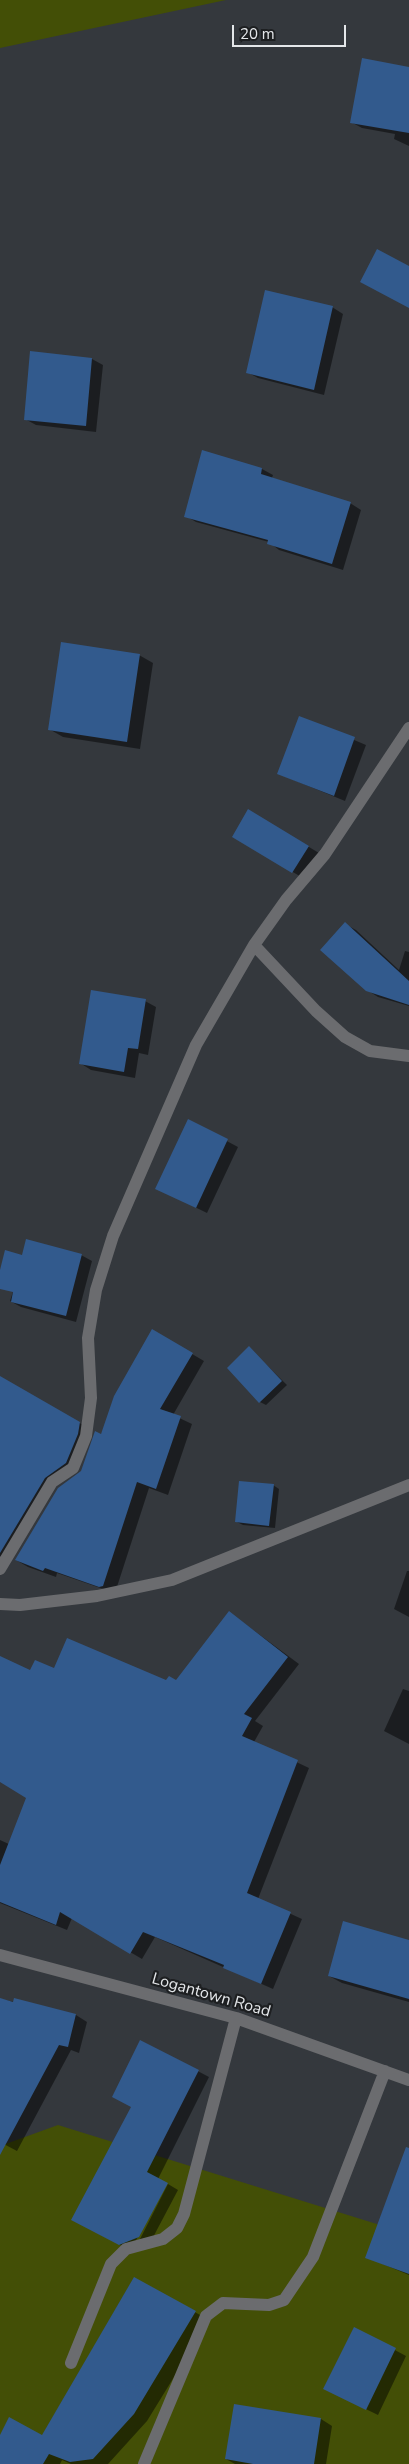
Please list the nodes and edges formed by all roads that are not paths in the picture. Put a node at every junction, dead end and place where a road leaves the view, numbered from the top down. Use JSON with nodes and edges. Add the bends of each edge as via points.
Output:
{"nodes":[{"id":1,"x":409,"y":728,"type":"edge"},
{"id":2,"x":254,"y":945,"type":"junction"},
{"id":3,"x":409,"y":1056,"type":"edge"},
{"id":4,"x":409,"y":1484,"type":"edge"},
{"id":5,"x":0,"y":1569,"type":"edge"},
{"id":6,"x":0,"y":1604,"type":"edge"},
{"id":7,"x":0,"y":1955,"type":"edge"},
{"id":8,"x":236,"y":2018,"type":"junction"},
{"id":9,"x":385,"y":2071,"type":"junction"},
{"id":10,"x":409,"y":2080,"type":"edge"},
{"id":11,"x":71,"y":2363,"type":"dead end"},
{"id":12,"x":144,"y":2464,"type":"edge"}],
"edges":[{"from":1,"to":2,"type":"street","via":[[325,854]]},
{"from":2,"to":3,"type":"street","via":[[345,1037],[370,1051]]},
{"from":2,"to":5,"type":"street","via":[[196,1045],[113,1236],[96,1290],[88,1338],[91,1398],[86,1436],[73,1468],[52,1482]]},
{"from":4,"to":6,"type":"street","via":[[172,1580],[97,1596],[20,1605]]},
{"from":7,"to":8,"type":"street","name":"Logantown Road"},
{"from":8,"to":9,"type":"street","name":"Logantown Road"},
{"from":8,"to":11,"type":"street","via":[[184,2214],[177,2228],[163,2239],[126,2249],[111,2264]]},
{"from":9,"to":10,"type":"street","name":"Logantown Road"},
{"from":9,"to":12,"type":"street","via":[[313,2257],[284,2300],[269,2305],[223,2303],[206,2316]]}]}
